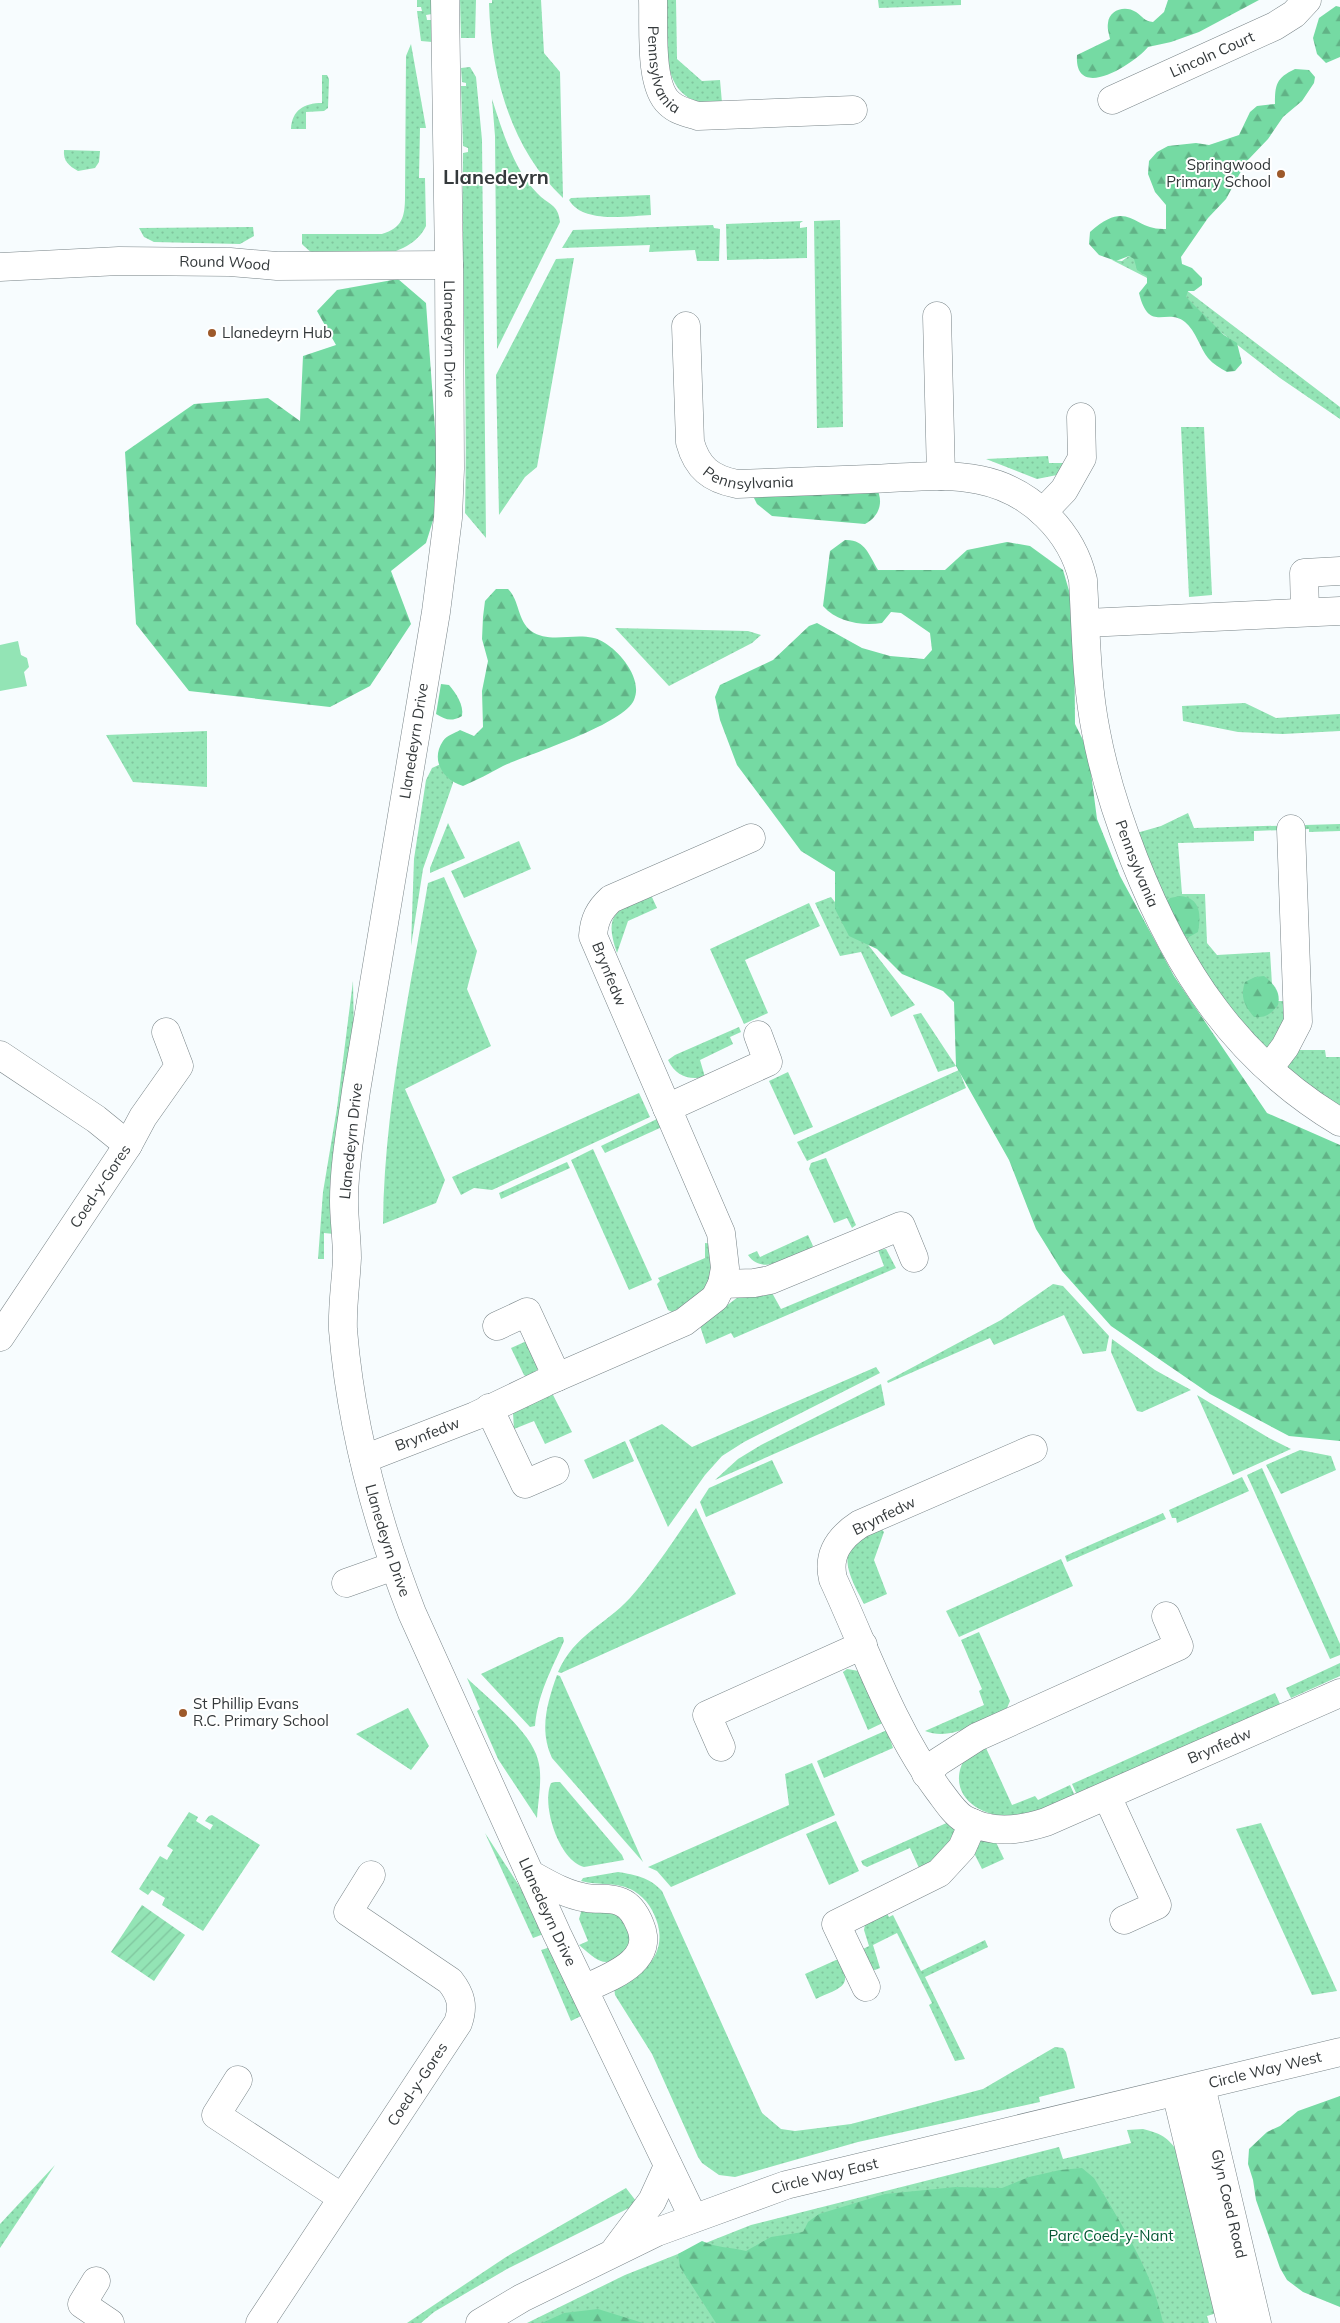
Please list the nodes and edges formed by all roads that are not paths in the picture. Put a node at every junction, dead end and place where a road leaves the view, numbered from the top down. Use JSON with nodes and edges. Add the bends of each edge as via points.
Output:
{"nodes":[{"id":1,"x":445,"y":0,"type":"edge"},
{"id":2,"x":653,"y":0,"type":"edge"},
{"id":3,"x":1307,"y":0,"type":"edge"},
{"id":4,"x":1112,"y":100,"type":"dead end"},
{"id":5,"x":853,"y":110,"type":"dead end"},
{"id":6,"x":450,"y":265,"type":"junction"},
{"id":7,"x":0,"y":267,"type":"edge"},
{"id":8,"x":937,"y":316,"type":"dead end"},
{"id":9,"x":686,"y":326,"type":"dead end"},
{"id":10,"x":1082,"y":417,"type":"dead end"},
{"id":11,"x":941,"y":476,"type":"junction"},
{"id":12,"x":1044,"y":512,"type":"junction"},
{"id":13,"x":1340,"y":571,"type":"edge"},
{"id":14,"x":1340,"y":611,"type":"edge"},
{"id":15,"x":1305,"y":612,"type":"junction"},
{"id":16,"x":1086,"y":623,"type":"junction"},
{"id":17,"x":1291,"y":830,"type":"dead end"},
{"id":18,"x":751,"y":838,"type":"dead end"},
{"id":19,"x":166,"y":1032,"type":"dead end"},
{"id":20,"x":758,"y":1035,"type":"dead end"},
{"id":21,"x":0,"y":1055,"type":"edge"},
{"id":22,"x":1269,"y":1068,"type":"junction"},
{"id":23,"x":667,"y":1108,"type":"junction"},
{"id":24,"x":1340,"y":1122,"type":"edge"},
{"id":25,"x":128,"y":1145,"type":"junction"},
{"id":26,"x":914,"y":1258,"type":"dead end"},
{"id":27,"x":722,"y":1284,"type":"junction"},
{"id":28,"x":497,"y":1326,"type":"dead end"},
{"id":29,"x":0,"y":1337,"type":"edge"},
{"id":30,"x":557,"y":1377,"type":"junction"},
{"id":31,"x":489,"y":1408,"type":"junction"},
{"id":32,"x":1033,"y":1449,"type":"dead end"},
{"id":33,"x":364,"y":1459,"type":"junction"},
{"id":34,"x":555,"y":1471,"type":"dead end"},
{"id":35,"x":394,"y":1566,"type":"junction"},
{"id":36,"x":346,"y":1583,"type":"dead end"},
{"id":37,"x":1166,"y":1616,"type":"dead end"},
{"id":38,"x":864,"y":1645,"type":"junction"},
{"id":39,"x":1337,"y":1703,"type":"edge"},
{"id":40,"x":721,"y":1747,"type":"dead end"},
{"id":41,"x":926,"y":1774,"type":"junction"},
{"id":42,"x":1107,"y":1796,"type":"junction"},
{"id":43,"x":973,"y":1823,"type":"junction"},
{"id":44,"x":530,"y":1874,"type":"junction"},
{"id":45,"x":371,"y":1875,"type":"dead end"},
{"id":46,"x":1124,"y":1920,"type":"dead end"},
{"id":47,"x":866,"y":1987,"type":"dead end"},
{"id":48,"x":584,"y":1989,"type":"junction"},
{"id":49,"x":1340,"y":2052,"type":"edge"},
{"id":50,"x":238,"y":2080,"type":"dead end"},
{"id":51,"x":1189,"y":2089,"type":"junction"},
{"id":52,"x":668,"y":2166,"type":"junction"},
{"id":53,"x":341,"y":2197,"type":"junction"},
{"id":54,"x":693,"y":2217,"type":"junction"},
{"id":55,"x":614,"y":2252,"type":"junction"},
{"id":56,"x":96,"y":2281,"type":"dead end"},
{"id":57,"x":110,"y":2323,"type":"edge"},
{"id":58,"x":260,"y":2323,"type":"edge"},
{"id":59,"x":480,"y":2323,"type":"edge"},
{"id":60,"x":1230,"y":2323,"type":"edge"},
{"id":61,"x":1257,"y":2323,"type":"edge"}],
"edges":[{"from":1,"to":6,"type":"street","name":"Llanedeyrn Drive"},
{"from":2,"to":5,"type":"street","name":"Pennsylvania","via":[[655,68],[659,88],[668,103],[683,112],[698,116]]},
{"from":3,"to":4,"type":"street","name":"Lincoln Court","via":[[1294,14],[1275,26]]},
{"from":6,"to":7,"type":"street","name":"Round Wood","via":[[277,266],[230,262],[119,261]]},
{"from":6,"to":33,"type":"street","name":"Llanedeyrn Drive","via":[[448,518],[436,612],[356,1092],[344,1200],[347,1256],[343,1329]]},
{"from":8,"to":11,"type":"street"},
{"from":9,"to":11,"type":"street","name":"Pennsylvania","via":[[690,442],[704,471],[720,481],[737,484]]},
{"from":10,"to":12,"type":"street","via":[[1082,458],[1064,490]]},
{"from":11,"to":12,"type":"street","name":"Pennsylvania","via":[[980,480],[1008,488]]},
{"from":12,"to":16,"type":"street","name":"Pennsylvania","via":[[1070,545],[1080,567]]},
{"from":13,"to":15,"type":"street","via":[[1304,573]]},
{"from":14,"to":15,"type":"street"},
{"from":15,"to":16,"type":"street"},
{"from":16,"to":22,"type":"street","name":"Pennsylvania","via":[[1096,731],[1121,824],[1144,883],[1186,969],[1226,1025]]},
{"from":17,"to":22,"type":"street","via":[[1298,1022]]},
{"from":18,"to":23,"type":"street","name":"Brynfedw","via":[[611,899],[600,909],[594,922],[597,950]]},
{"from":19,"to":25,"type":"street","name":"Coed-y-Gores","via":[[179,1066],[143,1117]]},
{"from":20,"to":23,"type":"street","via":[[768,1062]]},
{"from":21,"to":25,"type":"street","via":[[96,1118]]},
{"from":22,"to":24,"type":"street","name":"Pennsylvania"},
{"from":23,"to":27,"type":"street","name":"Brynfedw","via":[[720,1233],[724,1268]]},
{"from":25,"to":29,"type":"street","name":"Coed-y-Gores"},
{"from":26,"to":27,"type":"street","via":[[901,1226],[770,1280]]},
{"from":27,"to":30,"type":"street","name":"Brynfedw","via":[[715,1298],[684,1322]]},
{"from":28,"to":30,"type":"street","via":[[527,1312]]},
{"from":30,"to":31,"type":"street","name":"Brynfedw"},
{"from":31,"to":33,"type":"street","name":"Brynfedw"},
{"from":31,"to":34,"type":"street","via":[[525,1484]]},
{"from":32,"to":38,"type":"street","name":"Brynfedw","via":[[848,1532],[834,1550],[831,1569]]},
{"from":33,"to":35,"type":"street","name":"Llanedeyrn Drive"},
{"from":35,"to":36,"type":"street"},
{"from":35,"to":44,"type":"street","name":"Llanedeyrn Drive","via":[[412,1613]]},
{"from":37,"to":41,"type":"street","via":[[1179,1646],[977,1736]]},
{"from":38,"to":40,"type":"street","via":[[707,1715]]},
{"from":38,"to":41,"type":"street","name":"Brynfedw","via":[[907,1745]]},
{"from":39,"to":42,"type":"street","name":"Brynfedw"},
{"from":41,"to":43,"type":"street","name":"Brynfedw","via":[[950,1806],[962,1818]]},
{"from":42,"to":43,"type":"street","name":"Brynfedw","via":[[1029,1827],[996,1830]]},
{"from":42,"to":46,"type":"street","via":[[1157,1905]]},
{"from":43,"to":47,"type":"street","via":[[962,1848],[939,1873],[836,1924]]},
{"from":44,"to":48,"type":"street","name":"Llanedeyrn Drive"},
{"from":44,"to":48,"type":"street","via":[[577,1896],[620,1901],[629,1906],[642,1928],[640,1953],[632,1963]]},
{"from":45,"to":53,"type":"street","name":"Coed-y-Gores","via":[[348,1912],[450,1981],[459,1993],[462,2013],[458,2024]]},
{"from":48,"to":52,"type":"street","name":"Llanedeyrn Drive"},
{"from":49,"to":51,"type":"street","name":"Circle Way West"},
{"from":50,"to":53,"type":"street","via":[[216,2115]]},
{"from":51,"to":54,"type":"street","name":"Circle Way East","via":[[786,2184]]},
{"from":51,"to":60,"type":"street","name":"Glyn Coed Road"},
{"from":51,"to":61,"type":"street","name":"Glyn Coed Road"},
{"from":52,"to":54,"type":"street","name":"Llanedeyrn Drive"},
{"from":52,"to":55,"type":"street","via":[[645,2211]]},
{"from":53,"to":58,"type":"street","name":"Coed-y-Gores"},
{"from":54,"to":55,"type":"street","name":"Circle Way East"},
{"from":55,"to":59,"type":"street","name":"Circle Way East"},
{"from":56,"to":57,"type":"street","via":[[82,2304]]}]}
